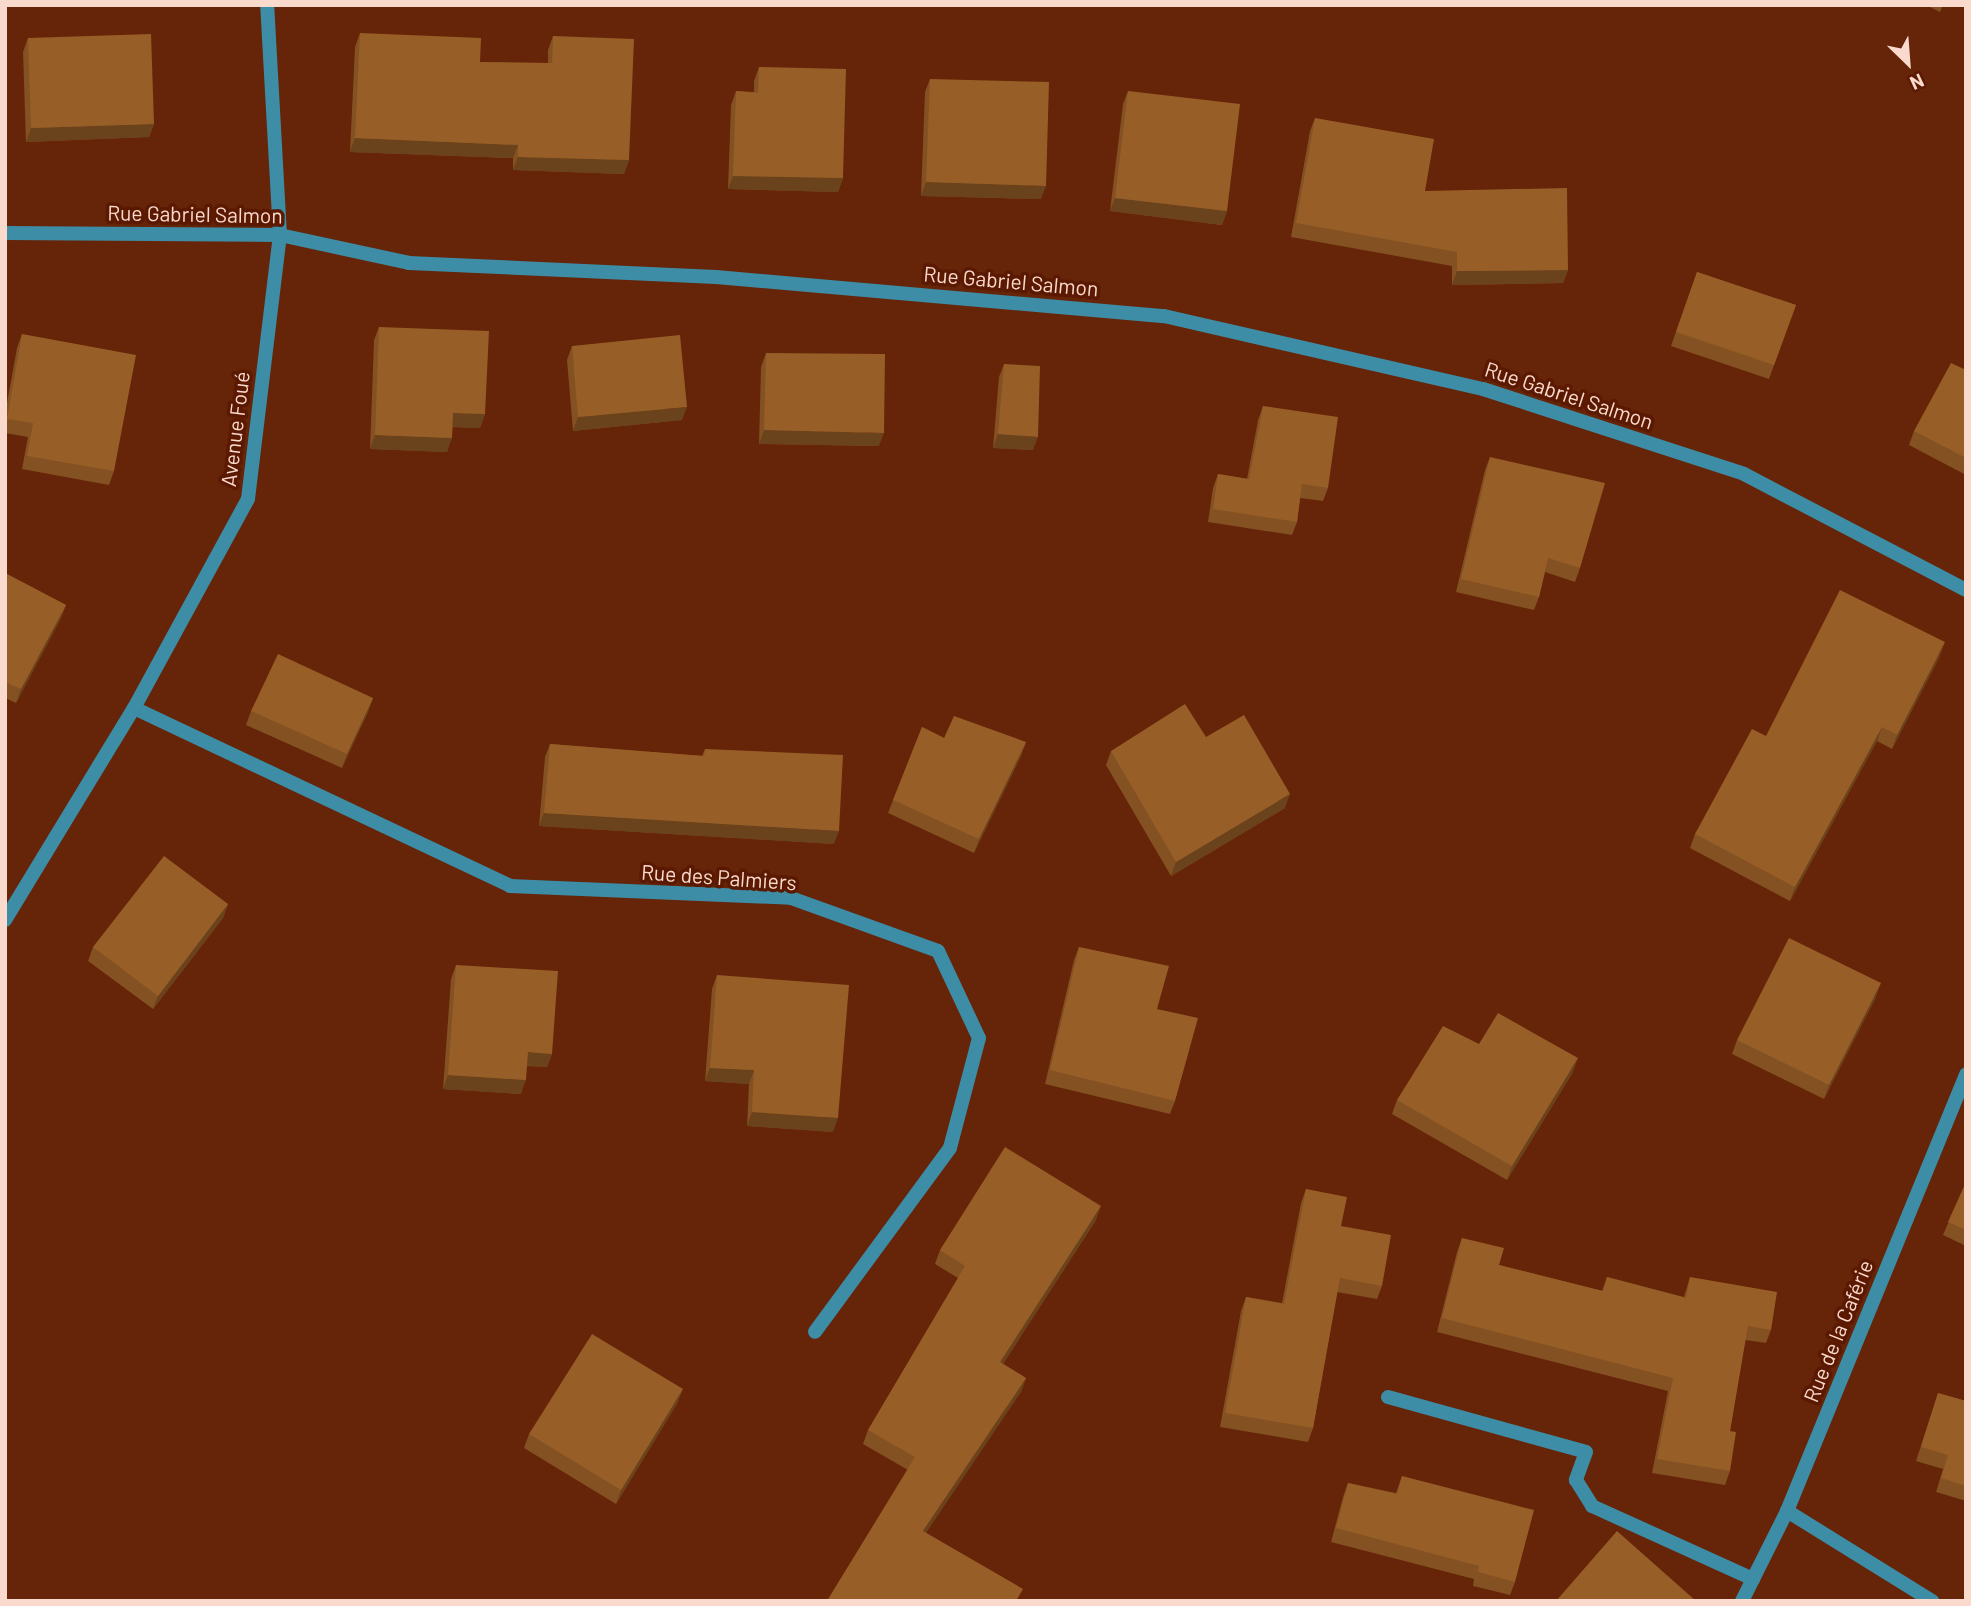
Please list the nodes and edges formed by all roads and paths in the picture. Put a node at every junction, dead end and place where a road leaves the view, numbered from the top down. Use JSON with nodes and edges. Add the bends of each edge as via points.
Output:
{"nodes":[{"id":1,"x":267,"y":5,"type":"edge"},
{"id":2,"x":5,"y":233,"type":"edge"},
{"id":3,"x":280,"y":234,"type":"junction"},
{"id":4,"x":1966,"y":590,"type":"edge"},
{"id":5,"x":134,"y":708,"type":"junction"},
{"id":6,"x":5,"y":920,"type":"edge"},
{"id":7,"x":1966,"y":1074,"type":"edge"},
{"id":8,"x":815,"y":1332,"type":"dead end"},
{"id":9,"x":1388,"y":1398,"type":"dead end"},
{"id":10,"x":1787,"y":1511,"type":"junction"},
{"id":11,"x":1753,"y":1578,"type":"junction"},
{"id":12,"x":1742,"y":1601,"type":"edge"},
{"id":13,"x":1932,"y":1601,"type":"edge"}],
"edges":[{"from":1,"to":3,"type":"street","name":"Avenue Foué"},
{"from":2,"to":3,"type":"street","name":"Rue Gabriel Salmon"},
{"from":3,"to":4,"type":"street","name":"Rue Gabriel Salmon","via":[[409,263],[716,276],[1164,316],[1483,389],[1744,474]]},
{"from":3,"to":5,"type":"street","name":"Avenue Foué","via":[[248,499]]},
{"from":5,"to":6,"type":"street","name":"Avenue Foué"},
{"from":5,"to":8,"type":"street","name":"Rue des Palmiers","via":[[510,887],[791,898],[938,951],[979,1038],[950,1148]]},
{"from":7,"to":10,"type":"street","name":"Rue de la Caférie"},
{"from":9,"to":11,"type":"street","via":[[1586,1452],[1576,1480],[1592,1506]]},
{"from":10,"to":11,"type":"street","name":"Rue de la Caférie"},
{"from":10,"to":13,"type":"street"},
{"from":11,"to":12,"type":"street","name":"Rue de la Caférie"}]}
